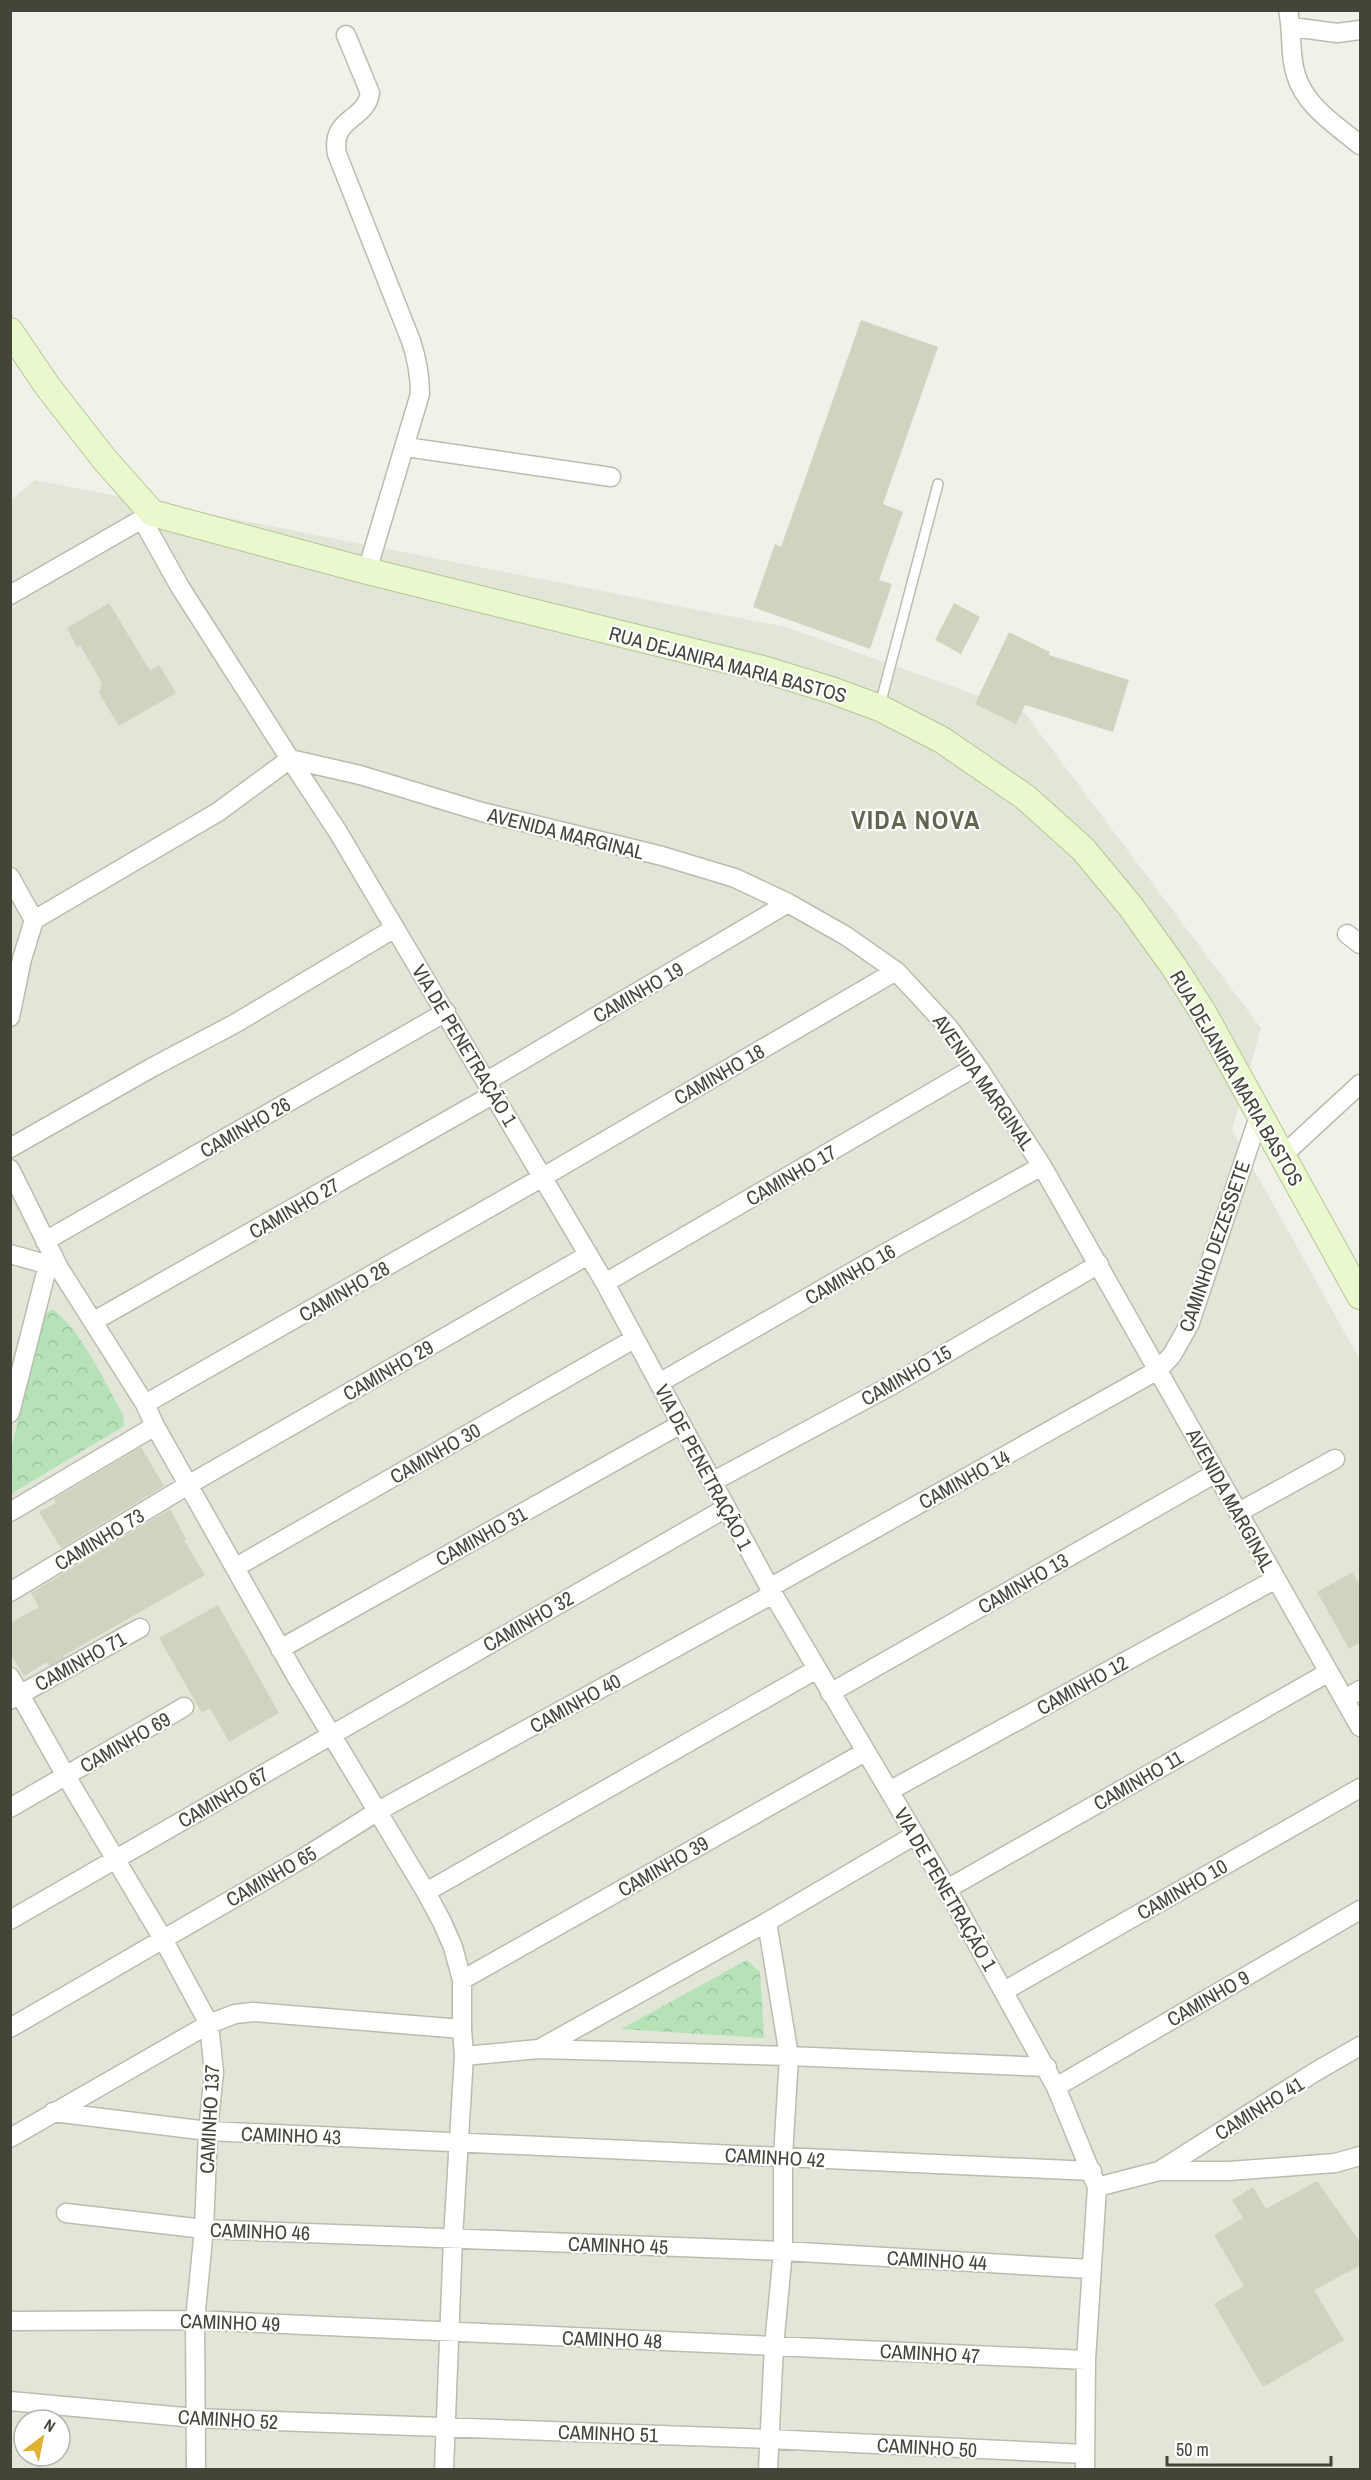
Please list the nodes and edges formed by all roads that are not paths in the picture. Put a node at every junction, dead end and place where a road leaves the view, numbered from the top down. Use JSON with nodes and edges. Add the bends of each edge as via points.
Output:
{"nodes":[{"id":1,"x":1290,"y":19,"type":"edge"},
{"id":2,"x":1360,"y":30,"type":"edge"},
{"id":3,"x":346,"y":35,"type":"dead end"},
{"id":4,"x":1360,"y":145,"type":"edge"},
{"id":5,"x":10,"y":331,"type":"edge"},
{"id":6,"x":406,"y":447,"type":"junction"},
{"id":7,"x":611,"y":477,"type":"dead end"},
{"id":8,"x":938,"y":484,"type":"dead end"},
{"id":9,"x":147,"y":516,"type":"junction"},
{"id":10,"x":367,"y":571,"type":"junction"},
{"id":11,"x":10,"y":595,"type":"edge"},
{"id":12,"x":880,"y":708,"type":"junction"},
{"id":13,"x":290,"y":759,"type":"junction"},
{"id":14,"x":10,"y":877,"type":"edge"},
{"id":15,"x":788,"y":903,"type":"junction"},
{"id":16,"x":34,"y":920,"type":"junction"},
{"id":17,"x":395,"y":928,"type":"junction"},
{"id":18,"x":16,"y":958,"type":"edge"},
{"id":19,"x":896,"y":971,"type":"junction"},
{"id":20,"x":446,"y":1012,"type":"junction"},
{"id":21,"x":10,"y":1017,"type":"edge"},
{"id":22,"x":977,"y":1066,"type":"junction"},
{"id":23,"x":1360,"y":1084,"type":"edge"},
{"id":24,"x":490,"y":1087,"type":"junction"},
{"id":25,"x":1259,"y":1116,"type":"junction"},
{"id":26,"x":10,"y":1149,"type":"edge"},
{"id":27,"x":1282,"y":1156,"type":"junction"},
{"id":28,"x":1042,"y":1166,"type":"junction"},
{"id":29,"x":10,"y":1170,"type":"edge"},
{"id":30,"x":543,"y":1178,"type":"junction"},
{"id":31,"x":48,"y":1253,"type":"junction"},
{"id":32,"x":10,"y":1254,"type":"edge"},
{"id":33,"x":588,"y":1255,"type":"junction"},
{"id":34,"x":1099,"y":1264,"type":"junction"},
{"id":35,"x":604,"y":1283,"type":"junction"},
{"id":36,"x":1360,"y":1296,"type":"edge"},
{"id":37,"x":94,"y":1321,"type":"junction"},
{"id":38,"x":634,"y":1339,"type":"junction"},
{"id":39,"x":19,"y":1352,"type":"edge"},
{"id":40,"x":1158,"y":1370,"type":"junction"},
{"id":41,"x":660,"y":1383,"type":"junction"},
{"id":42,"x":145,"y":1404,"type":"junction"},
{"id":43,"x":10,"y":1413,"type":"edge"},
{"id":44,"x":681,"y":1424,"type":"junction"},
{"id":45,"x":155,"y":1426,"type":"junction"},
{"id":46,"x":1335,"y":1459,"type":"dead end"},
{"id":47,"x":1216,"y":1473,"type":"junction"},
{"id":48,"x":712,"y":1482,"type":"junction"},
{"id":49,"x":188,"y":1485,"type":"junction"},
{"id":50,"x":726,"y":1508,"type":"junction"},
{"id":51,"x":10,"y":1512,"type":"edge"},
{"id":52,"x":1239,"y":1512,"type":"junction"},
{"id":53,"x":236,"y":1567,"type":"junction"},
{"id":54,"x":1276,"y":1579,"type":"junction"},
{"id":55,"x":771,"y":1591,"type":"junction"},
{"id":56,"x":10,"y":1592,"type":"edge"},
{"id":57,"x":140,"y":1628,"type":"dead end"},
{"id":58,"x":280,"y":1649,"type":"junction"},
{"id":59,"x":817,"y":1669,"type":"junction"},
{"id":60,"x":1329,"y":1672,"type":"junction"},
{"id":61,"x":10,"y":1677,"type":"edge"},
{"id":62,"x":830,"y":1693,"type":"junction"},
{"id":63,"x":1352,"y":1695,"type":"edge"},
{"id":64,"x":15,"y":1697,"type":"edge"},
{"id":65,"x":184,"y":1707,"type":"dead end"},
{"id":66,"x":1360,"y":1727,"type":"edge"},
{"id":67,"x":331,"y":1734,"type":"junction"},
{"id":68,"x":864,"y":1752,"type":"junction"},
{"id":69,"x":66,"y":1776,"type":"junction"},
{"id":70,"x":1360,"y":1788,"type":"edge"},
{"id":71,"x":889,"y":1791,"type":"junction"},
{"id":72,"x":10,"y":1808,"type":"edge"},
{"id":73,"x":378,"y":1811,"type":"junction"},
{"id":74,"x":915,"y":1835,"type":"junction"},
{"id":75,"x":115,"y":1860,"type":"junction"},
{"id":76,"x":947,"y":1889,"type":"junction"},
{"id":77,"x":426,"y":1892,"type":"junction"},
{"id":78,"x":1360,"y":1910,"type":"edge"},
{"id":79,"x":10,"y":1920,"type":"edge"},
{"id":80,"x":767,"y":1922,"type":"junction"},
{"id":81,"x":163,"y":1939,"type":"junction"},
{"id":82,"x":462,"y":1980,"type":"junction"},
{"id":83,"x":1004,"y":1991,"type":"junction"},
{"id":84,"x":209,"y":2024,"type":"junction"},
{"id":85,"x":10,"y":2028,"type":"edge"},
{"id":86,"x":462,"y":2029,"type":"junction"},
{"id":87,"x":1360,"y":2046,"type":"edge"},
{"id":88,"x":539,"y":2049,"type":"junction"},
{"id":89,"x":464,"y":2056,"type":"junction"},
{"id":90,"x":789,"y":2056,"type":"junction"},
{"id":91,"x":1047,"y":2067,"type":"junction"},
{"id":92,"x":1056,"y":2087,"type":"junction"},
{"id":93,"x":53,"y":2112,"type":"junction"},
{"id":94,"x":208,"y":2131,"type":"junction"},
{"id":95,"x":10,"y":2138,"type":"edge"},
{"id":96,"x":458,"y":2141,"type":"junction"},
{"id":97,"x":1360,"y":2156,"type":"edge"},
{"id":98,"x":783,"y":2157,"type":"junction"},
{"id":99,"x":1159,"y":2171,"type":"junction"},
{"id":100,"x":1094,"y":2179,"type":"junction"},
{"id":101,"x":66,"y":2213,"type":"dead end"},
{"id":102,"x":204,"y":2229,"type":"junction"},
{"id":103,"x":453,"y":2238,"type":"junction"},
{"id":104,"x":783,"y":2251,"type":"junction"},
{"id":105,"x":1090,"y":2269,"type":"junction"},
{"id":106,"x":195,"y":2320,"type":"junction"},
{"id":107,"x":10,"y":2321,"type":"edge"},
{"id":108,"x":450,"y":2332,"type":"junction"},
{"id":109,"x":774,"y":2346,"type":"junction"},
{"id":110,"x":1086,"y":2360,"type":"junction"},
{"id":111,"x":10,"y":2402,"type":"edge"},
{"id":112,"x":195,"y":2418,"type":"junction"},
{"id":113,"x":446,"y":2427,"type":"junction"},
{"id":114,"x":769,"y":2439,"type":"junction"},
{"id":115,"x":1085,"y":2462,"type":"edge"},
{"id":116,"x":196,"y":2469,"type":"edge"},
{"id":117,"x":444,"y":2469,"type":"edge"},
{"id":118,"x":768,"y":2469,"type":"edge"}],
"edges":[{"from":1,"to":2,"type":"street","via":[[1337,33]]},
{"from":1,"to":4,"type":"street","via":[[1296,75],[1304,93]]},
{"from":3,"to":6,"type":"street","via":[[370,93],[366,106],[340,129],[335,142],[418,361],[420,394]]},
{"from":5,"to":9,"type":"main road"},
{"from":6,"to":7,"type":"street"},
{"from":6,"to":10,"type":"street"},
{"from":8,"to":12,"type":"lane"},
{"from":9,"to":10,"type":"main road","name":"RUA DEJANIRA MARIA BASTOS"},
{"from":9,"to":11,"type":"street"},
{"from":9,"to":13,"type":"street","via":[[180,587]]},
{"from":10,"to":12,"type":"main road","name":"RUA DEJANIRA MARIA BASTOS","via":[[759,668]]},
{"from":12,"to":25,"type":"main road","name":"RUA DEJANIRA MARIA BASTOS","via":[[942,740],[1025,796],[1083,849],[1174,968],[1204,1014]]},
{"from":13,"to":15,"type":"street","name":"AVENIDA MARGINAL","via":[[735,878]]},
{"from":13,"to":16,"type":"street","via":[[208,818]]},
{"from":13,"to":17,"type":"street","name":"VIA DE PENETRAÇÃO 1"},
{"from":14,"to":16,"type":"street"},
{"from":15,"to":19,"type":"street","name":"AVENIDA MARGINAL"},
{"from":15,"to":24,"type":"street","name":"CAMINHO 19"},
{"from":16,"to":18,"type":"street"},
{"from":17,"to":20,"type":"street","name":"VIA DE PENETRAÇÃO 1"},
{"from":17,"to":26,"type":"street","via":[[236,1023]]},
{"from":18,"to":21,"type":"street"},
{"from":19,"to":22,"type":"street","name":"AVENIDA MARGINAL","via":[[949,1028]]},
{"from":19,"to":30,"type":"street","name":"CAMINHO 18"},
{"from":20,"to":24,"type":"street","name":"VIA DE PENETRAÇÃO 1"},
{"from":20,"to":31,"type":"street","name":"CAMINHO 26"},
{"from":22,"to":28,"type":"street","name":"AVENIDA MARGINAL"},
{"from":22,"to":35,"type":"street","name":"CAMINHO 17"},
{"from":23,"to":27,"type":"street"},
{"from":24,"to":30,"type":"street","name":"VIA DE PENETRAÇÃO 1"},
{"from":24,"to":37,"type":"street","name":"CAMINHO 27"},
{"from":25,"to":27,"type":"main road","name":"RUA DEJANIRA MARIA BASTOS"},
{"from":25,"to":40,"type":"street","name":"CAMINHO DEZESSETE","via":[[1190,1323],[1172,1355]]},
{"from":27,"to":36,"type":"main road","name":"RUA DEJANIRA MARIA BASTOS"},
{"from":28,"to":34,"type":"street","name":"AVENIDA MARGINAL"},
{"from":28,"to":41,"type":"street","name":"CAMINHO 16"},
{"from":29,"to":31,"type":"street"},
{"from":30,"to":33,"type":"street","name":"VIA DE PENETRAÇÃO 1"},
{"from":30,"to":42,"type":"street","name":"CAMINHO 28"},
{"from":31,"to":32,"type":"street"},
{"from":31,"to":37,"type":"street"},
{"from":31,"to":39,"type":"street"},
{"from":33,"to":35,"type":"street","name":"VIA DE PENETRAÇÃO 1"},
{"from":33,"to":49,"type":"street","name":"CAMINHO 29"},
{"from":34,"to":40,"type":"street","name":"AVENIDA MARGINAL"},
{"from":34,"to":48,"type":"street","name":"CAMINHO 15","via":[[892,1385]]},
{"from":35,"to":38,"type":"street","name":"VIA DE PENETRAÇÃO 1"},
{"from":37,"to":42,"type":"street"},
{"from":38,"to":41,"type":"street","name":"VIA DE PENETRAÇÃO 1"},
{"from":38,"to":53,"type":"street","name":"CAMINHO 30"},
{"from":39,"to":43,"type":"street"},
{"from":40,"to":47,"type":"street","name":"AVENIDA MARGINAL"},
{"from":40,"to":55,"type":"street","name":"CAMINHO 14"},
{"from":41,"to":44,"type":"street","name":"VIA DE PENETRAÇÃO 1"},
{"from":42,"to":45,"type":"street"},
{"from":44,"to":48,"type":"street","name":"VIA DE PENETRAÇÃO 1"},
{"from":44,"to":58,"type":"street","name":"CAMINHO 31"},
{"from":45,"to":49,"type":"street"},
{"from":45,"to":51,"type":"street"},
{"from":46,"to":52,"type":"street"},
{"from":47,"to":52,"type":"street","name":"AVENIDA MARGINAL"},
{"from":47,"to":62,"type":"street","name":"CAMINHO 13"},
{"from":48,"to":50,"type":"street","name":"VIA DE PENETRAÇÃO 1"},
{"from":49,"to":53,"type":"street"},
{"from":49,"to":56,"type":"street","name":"CAMINHO 73"},
{"from":50,"to":55,"type":"street","name":"VIA DE PENETRAÇÃO 1"},
{"from":50,"to":67,"type":"street","name":"CAMINHO 32"},
{"from":52,"to":54,"type":"street","name":"AVENIDA MARGINAL"},
{"from":53,"to":58,"type":"street"},
{"from":54,"to":60,"type":"street","name":"AVENIDA MARGINAL"},
{"from":54,"to":71,"type":"street","name":"CAMINHO 12"},
{"from":55,"to":59,"type":"street","name":"VIA DE PENETRAÇÃO 1"},
{"from":55,"to":73,"type":"street","name":"CAMINHO 40"},
{"from":57,"to":64,"type":"street","name":"CAMINHO 71"},
{"from":58,"to":67,"type":"street"},
{"from":59,"to":62,"type":"street","name":"VIA DE PENETRAÇÃO 1"},
{"from":59,"to":77,"type":"street"},
{"from":60,"to":63,"type":"street","name":"AVENIDA MARGINAL"},
{"from":60,"to":76,"type":"street","name":"CAMINHO 11"},
{"from":61,"to":64,"type":"street","name":"CAMINHO 137"},
{"from":62,"to":68,"type":"street","name":"VIA DE PENETRAÇÃO 1"},
{"from":63,"to":66,"type":"street","name":"AVENIDA MARGINAL"},
{"from":64,"to":69,"type":"street","name":"CAMINHO 137"},
{"from":65,"to":69,"type":"street","name":"CAMINHO 69"},
{"from":67,"to":73,"type":"street"},
{"from":67,"to":75,"type":"street","name":"CAMINHO 67"},
{"from":68,"to":71,"type":"street","name":"VIA DE PENETRAÇÃO 1"},
{"from":68,"to":82,"type":"street","name":"CAMINHO 39"},
{"from":69,"to":72,"type":"street","name":"CAMINHO 69"},
{"from":69,"to":75,"type":"street","name":"CAMINHO 137"},
{"from":70,"to":83,"type":"street","name":"CAMINHO 10"},
{"from":71,"to":74,"type":"street","name":"VIA DE PENETRAÇÃO 1"},
{"from":73,"to":77,"type":"street"},
{"from":73,"to":81,"type":"street","name":"CAMINHO 65"},
{"from":74,"to":76,"type":"street","name":"VIA DE PENETRAÇÃO 1"},
{"from":74,"to":80,"type":"street"},
{"from":75,"to":79,"type":"street","name":"CAMINHO 67"},
{"from":75,"to":81,"type":"street","name":"CAMINHO 137"},
{"from":76,"to":83,"type":"street","name":"VIA DE PENETRAÇÃO 1"},
{"from":77,"to":82,"type":"street","via":[[453,1947]]},
{"from":78,"to":92,"type":"street","name":"CAMINHO 9"},
{"from":80,"to":88,"type":"street"},
{"from":80,"to":90,"type":"street"},
{"from":81,"to":84,"type":"street","name":"CAMINHO 137"},
{"from":81,"to":85,"type":"street","name":"CAMINHO 65"},
{"from":82,"to":86,"type":"street"},
{"from":83,"to":91,"type":"street","name":"VIA DE PENETRAÇÃO 1"},
{"from":84,"to":86,"type":"street","via":[[253,2012]]},
{"from":84,"to":93,"type":"street"},
{"from":84,"to":94,"type":"street","name":"CAMINHO 137","via":[[214,2072]]},
{"from":86,"to":89,"type":"street"},
{"from":87,"to":99,"type":"street","name":"CAMINHO 41"},
{"from":88,"to":89,"type":"street"},
{"from":88,"to":90,"type":"street"},
{"from":89,"to":96,"type":"street"},
{"from":90,"to":91,"type":"street"},
{"from":90,"to":98,"type":"street"},
{"from":91,"to":92,"type":"street","name":"VIA DE PENETRAÇÃO 1"},
{"from":92,"to":100,"type":"street","name":"VIA DE PENETRAÇÃO 1"},
{"from":93,"to":94,"type":"street","name":"CAMINHO 43"},
{"from":93,"to":95,"type":"street"},
{"from":94,"to":96,"type":"street","name":"CAMINHO 43"},
{"from":94,"to":102,"type":"street","name":"CAMINHO 137"},
{"from":96,"to":98,"type":"street","name":"CAMINHO 42"},
{"from":96,"to":103,"type":"street"},
{"from":97,"to":99,"type":"street","via":[[1335,2163],[1229,2171]]},
{"from":98,"to":100,"type":"street","name":"CAMINHO 42"},
{"from":98,"to":104,"type":"street"},
{"from":99,"to":100,"type":"street","name":"CAMINHO 42"},
{"from":100,"to":105,"type":"street"},
{"from":101,"to":102,"type":"street","name":"CAMINHO 46"},
{"from":102,"to":103,"type":"street","name":"CAMINHO 46"},
{"from":102,"to":106,"type":"street","name":"CAMINHO 137"},
{"from":103,"to":104,"type":"street","name":"CAMINHO 45"},
{"from":103,"to":108,"type":"street"},
{"from":104,"to":105,"type":"street","name":"CAMINHO 44"},
{"from":104,"to":109,"type":"street"},
{"from":105,"to":110,"type":"street"},
{"from":106,"to":107,"type":"street","name":"CAMINHO 49"},
{"from":106,"to":108,"type":"street","name":"CAMINHO 49"},
{"from":106,"to":112,"type":"street","name":"CAMINHO 137"},
{"from":108,"to":109,"type":"street","name":"CAMINHO 48"},
{"from":108,"to":113,"type":"street"},
{"from":109,"to":110,"type":"street","name":"CAMINHO 47"},
{"from":109,"to":114,"type":"street"},
{"from":110,"to":115,"type":"street"},
{"from":111,"to":112,"type":"street","name":"CAMINHO 52"},
{"from":112,"to":113,"type":"street","name":"CAMINHO 52"},
{"from":112,"to":116,"type":"street","name":"CAMINHO 137"},
{"from":113,"to":114,"type":"street","name":"CAMINHO 51"},
{"from":113,"to":117,"type":"street"},
{"from":114,"to":115,"type":"street","name":"CAMINHO 50"},
{"from":114,"to":118,"type":"street"}]}
